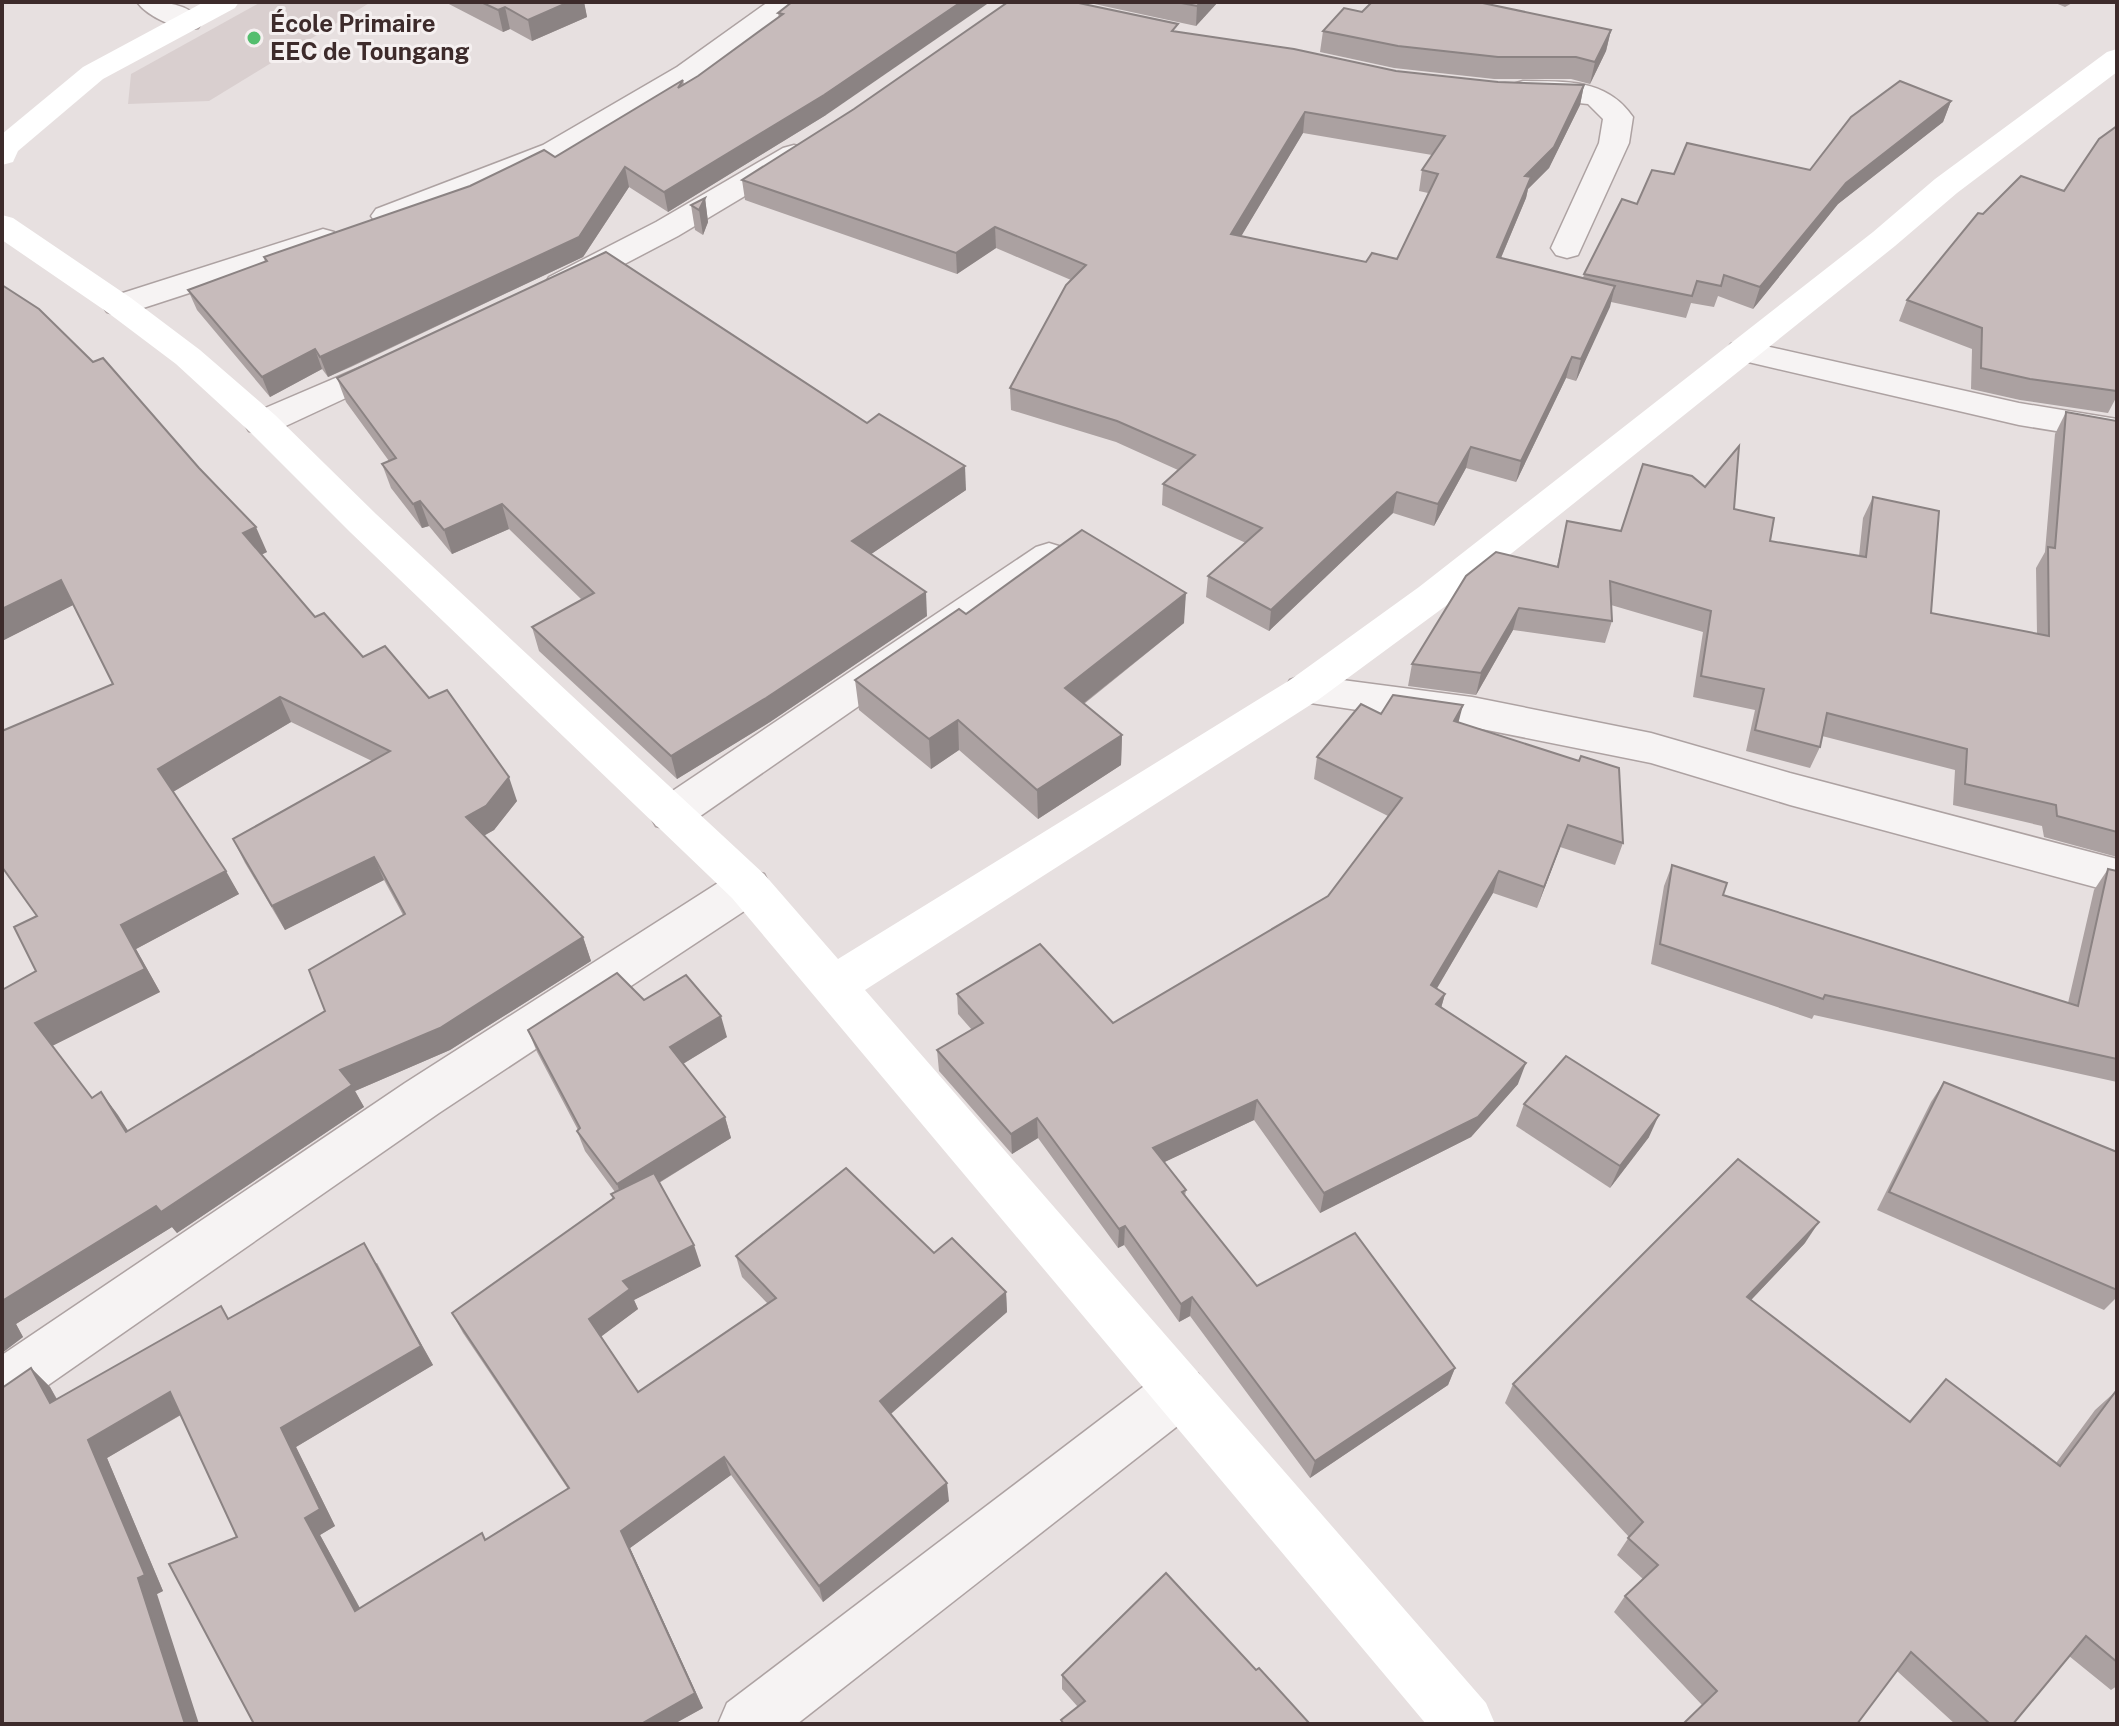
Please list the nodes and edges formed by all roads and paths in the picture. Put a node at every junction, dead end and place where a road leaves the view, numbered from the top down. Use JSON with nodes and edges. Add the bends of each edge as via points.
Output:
{"nodes":[{"id":1,"x":151,"y":2,"type":"edge"},
{"id":2,"x":225,"y":2,"type":"edge"},
{"id":3,"x":786,"y":2,"type":"edge"},
{"id":4,"x":188,"y":22,"type":"junction"},
{"id":5,"x":2117,"y":58,"type":"edge"},
{"id":6,"x":1494,"y":91,"type":"edge"},
{"id":7,"x":815,"y":140,"type":"edge"},
{"id":8,"x":2,"y":156,"type":"edge"},
{"id":9,"x":2,"y":225,"type":"edge"},
{"id":10,"x":1567,"y":248,"type":"dead end"},
{"id":11,"x":537,"y":297,"type":"edge"},
{"id":12,"x":119,"y":305,"type":"junction"},
{"id":13,"x":428,"y":347,"type":"edge"},
{"id":14,"x":1743,"y":351,"type":"junction"},
{"id":15,"x":262,"y":423,"type":"junction"},
{"id":16,"x":2117,"y":430,"type":"edge"},
{"id":17,"x":1062,"y":547,"type":"edge"},
{"id":18,"x":1304,"y":690,"type":"junction"},
{"id":19,"x":671,"y":814,"type":"junction"},
{"id":20,"x":2117,"y":876,"type":"edge"},
{"id":21,"x":748,"y":886,"type":"junction"},
{"id":22,"x":835,"y":985,"type":"junction"},
{"id":23,"x":2,"y":1386,"type":"edge"},
{"id":24,"x":1179,"y":1392,"type":"junction"},
{"id":25,"x":748,"y":1724,"type":"edge"},
{"id":26,"x":1465,"y":1724,"type":"edge"}],
"edges":[{"from":1,"to":4,"type":"street"},
{"from":2,"to":4,"type":"street"},
{"from":3,"to":12,"type":"street","via":[[687,73],[554,151],[280,254]]},
{"from":4,"to":8,"type":"street","via":[[93,73],[4,148]]},
{"from":5,"to":14,"type":"street","via":[[1946,186]]},
{"from":6,"to":10,"type":"street","via":[[1571,91],[1598,97],[1618,117],[1614,143]]},
{"from":7,"to":11,"type":"street","via":[[667,229]]},
{"from":9,"to":12,"type":"street"},
{"from":12,"to":15,"type":"street"},
{"from":13,"to":15,"type":"street"},
{"from":14,"to":16,"type":"street","via":[[1989,408]]},
{"from":14,"to":18,"type":"street","via":[[1433,596]]},
{"from":15,"to":19,"type":"street"},
{"from":17,"to":19,"type":"street"},
{"from":18,"to":20,"type":"street","via":[[1472,712],[1651,748]]},
{"from":18,"to":22,"type":"street"},
{"from":19,"to":21,"type":"street"},
{"from":21,"to":22,"type":"street"},
{"from":21,"to":23,"type":"street","via":[[422,1098]]},
{"from":22,"to":24,"type":"street"},
{"from":24,"to":25,"type":"street"},
{"from":24,"to":26,"type":"street"}]}
